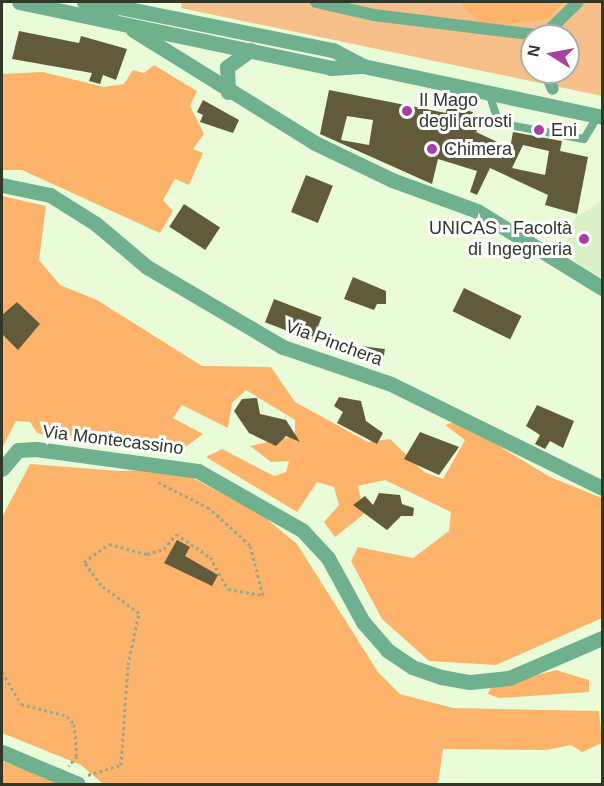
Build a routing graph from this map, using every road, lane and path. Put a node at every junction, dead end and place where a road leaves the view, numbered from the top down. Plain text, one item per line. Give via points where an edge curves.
1 (19, 2) edge
2 (84, 2) edge
3 (94, 2) edge
4 (316, 2) edge
5 (578, 2) edge
6 (158, 12) junction
7 (555, 24) edge
8 (125, 25) junction
9 (520, 32) edge
10 (149, 35) junction
11 (250, 50) junction
12 (363, 66) junction
13 (551, 84) edge
14 (553, 89) dead end
15 (228, 92) junction
16 (489, 92) junction
17 (600, 117) edge
18 (2, 185) edge
19 (603, 288) edge
20 (146, 461) junction
21 (2, 469) edge
22 (603, 488) edge
23 (603, 638) edge
24 (2, 672) edge
25 (2, 752) edge
26 (70, 780) edge

1 - 8 street
2 - 8 street
3 - 6 street
4 - 9 street via 374,15
5 - 7 street
6 - 10 street
6 - 12 street via 333,50
8 - 10 street
10 - 11 street
10 - 15 street
11 - 12 street via 331,68
11 - 15 street via 227,67
12 - 16 street
13 - 14 street
15 - 19 street via 354,164 477,211
16 - 17 street
16 - 17 lane via 499,123 585,139
18 - 22 street, Via Pinchera via 50,195 96,224 147,267 283,347 391,384
20 - 21 street, Via Montecassino via 18,450
20 - 23 street, Via Montecassino via 198,471 302,530 327,558 363,622 412,667 441,677 491,681
20 - 26 path via 148,477 208,508 250,545 263,595 228,589 210,557 176,534 164,549 147,554 109,544 84,562 101,585 139,613 128,664 121,765
24 - 26 path via 21,704 67,716 74,724 77,756
25 - 26 street

